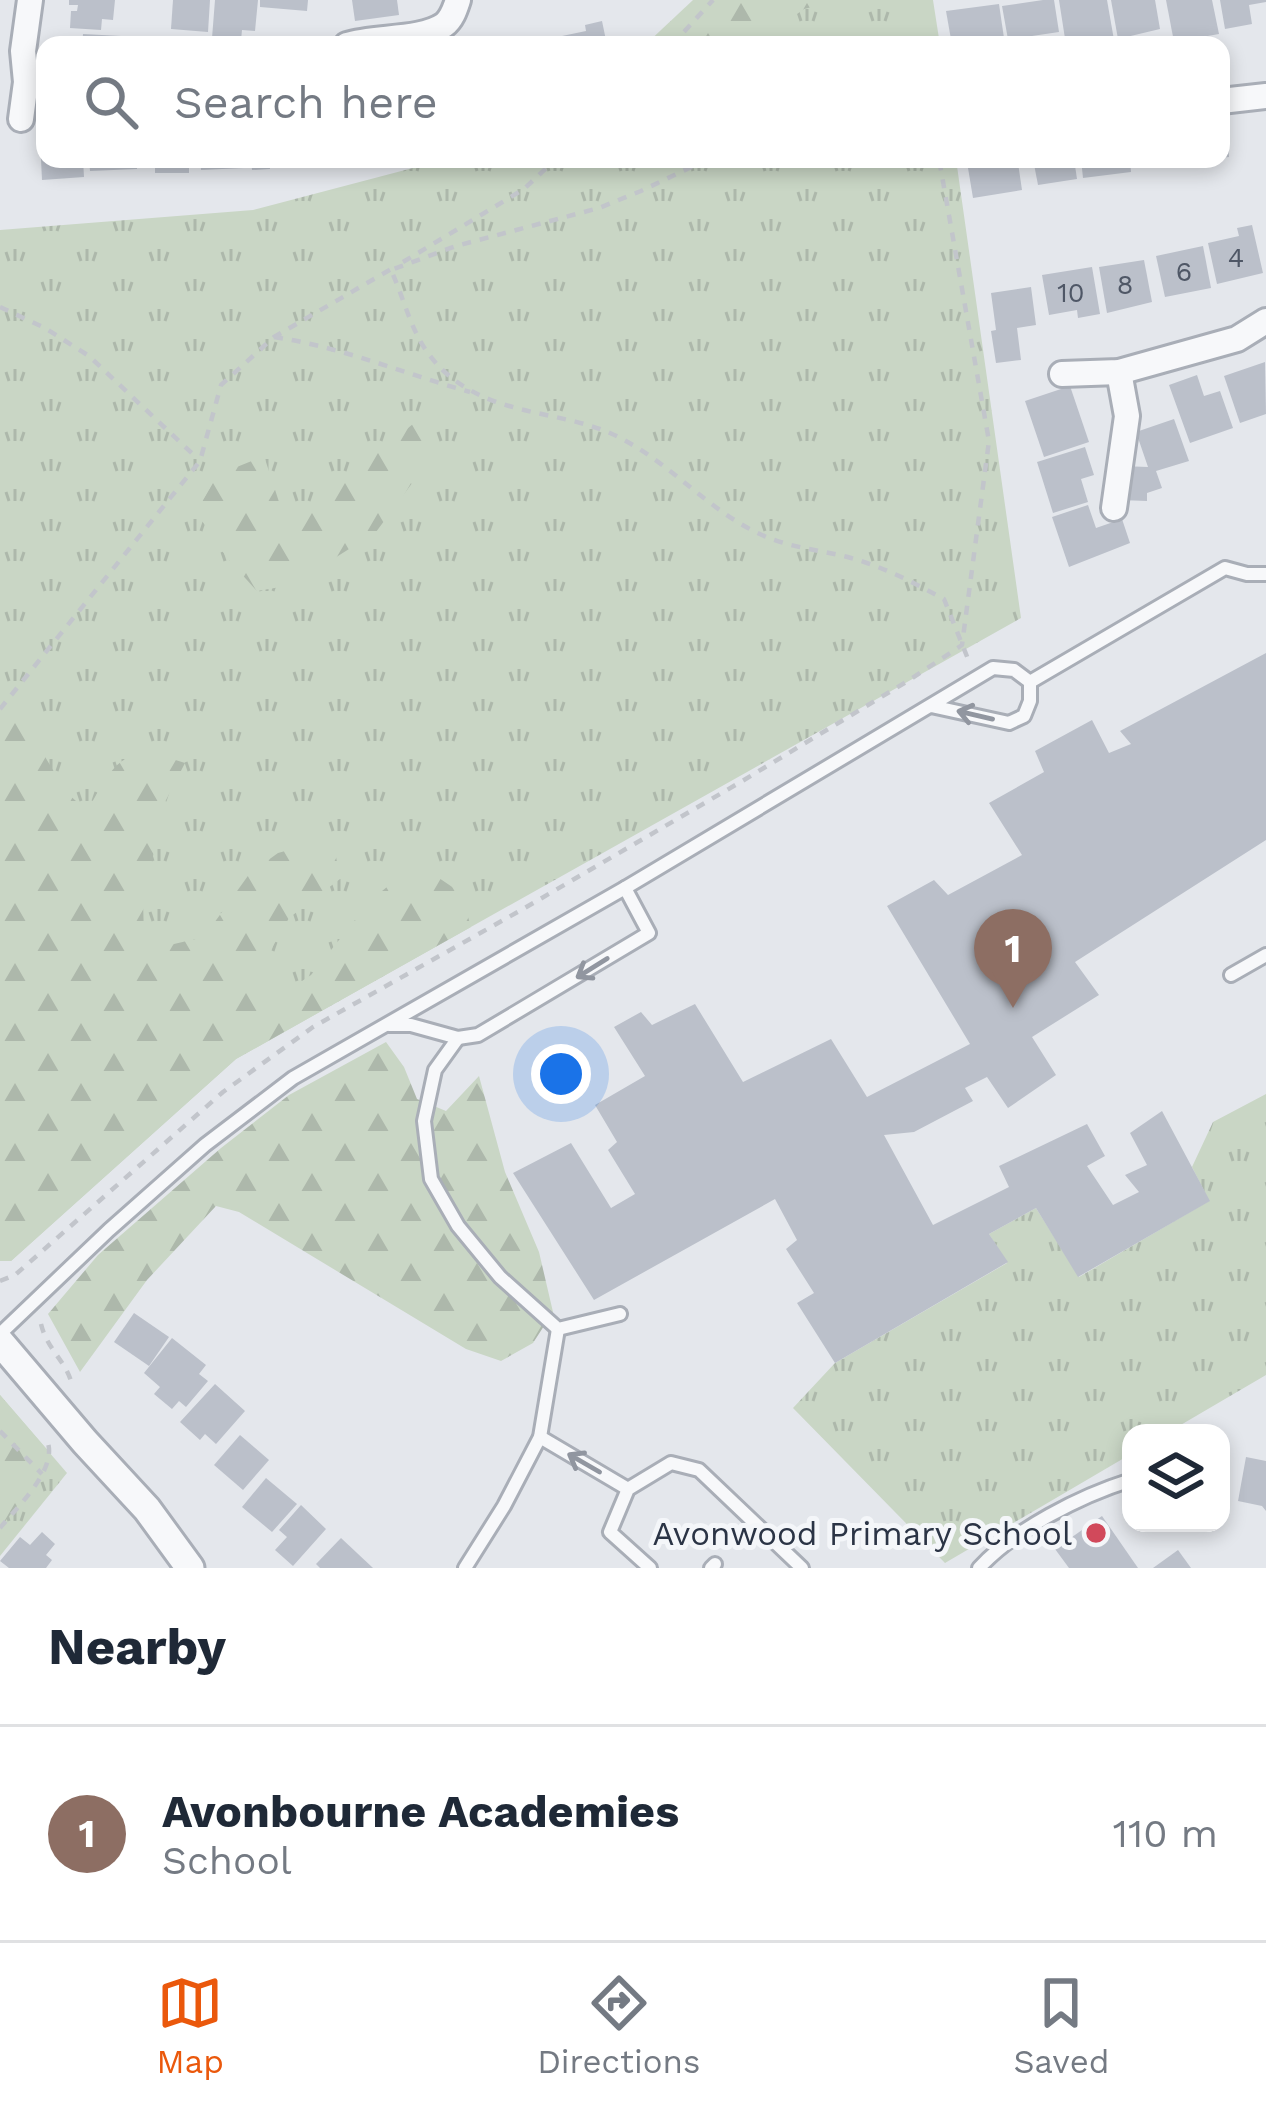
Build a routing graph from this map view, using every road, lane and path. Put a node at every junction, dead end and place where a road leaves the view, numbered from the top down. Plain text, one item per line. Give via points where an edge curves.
1 (30, 0) edge
2 (458, 0) edge
3 (713, 0) edge
4 (417, 36) edge
5 (680, 36) edge
6 (36, 84) edge
7 (1266, 96) edge
8 (1230, 99) edge
9 (20, 119) dead end
10 (546, 168) edge
11 (688, 168) edge
12 (941, 168) edge
13 (391, 270) junction
14 (0, 307) edge
15 (1266, 321) edge
16 (274, 337) junction
17 (1119, 372) junction
18 (1062, 374) dead end
19 (474, 393) junction
20 (200, 460) junction
21 (1114, 508) dead end
22 (1266, 574) edge
23 (962, 645) junction
24 (976, 679) junction
25 (1030, 682) junction
26 (931, 706) junction
27 (0, 709) edge
28 (625, 889) junction
29 (1266, 955) edge
30 (1232, 975) dead end
31 (383, 1025) junction
32 (458, 1038) junction
33 (0, 1280) edge
34 (620, 1314) dead end
35 (558, 1329) junction
36 (0, 1338) edge
37 (0, 1432) edge
38 (540, 1437) junction
39 (42, 1474) dead end
40 (1122, 1484) edge
41 (628, 1489) junction
42 (190, 1568) edge
43 (465, 1568) edge
44 (650, 1568) edge
45 (802, 1568) edge
46 (980, 1568) edge

1 - 6 street via 23,50
2 - 4 street via 443,26
3 - 5 path
6 - 9 street
7 - 8 street
10 - 13 path
11 - 13 path via 598,208
12 - 23 path via 989,441
13 - 16 path
13 - 19 path via 421,346
14 - 20 path via 89,356
15 - 17 street via 1237,339
16 - 19 path
16 - 20 path via 221,385
17 - 18 street
17 - 21 street via 1127,416
19 - 23 path via 604,431 766,537 849,557 944,599
20 - 27 path
22 - 25 lane via 1226,568
23 - 24 path
23 - 33 path via 313,1027 223,1092
24 - 25 lane via 992,668
24 - 26 lane
25 -> 26 lane via 1024,716 1009,723
26 - 28 lane
28 - 31 lane
28 -> 32 lane via 649,933 478,1035
29 - 30 lane
31 - 32 lane
31 - 36 lane via 293,1078 205,1145
32 - 35 lane via 435,1070 424,1121 430,1179 500,1277
34 - 35 lane
35 - 38 lane
36 - 42 street
37 - 39 path
41 -> 38 lane
38 - 43 lane
40 - 46 lane via 1056,1513
41 - 44 lane via 610,1532
41 - 45 lane via 671,1463 699,1470

